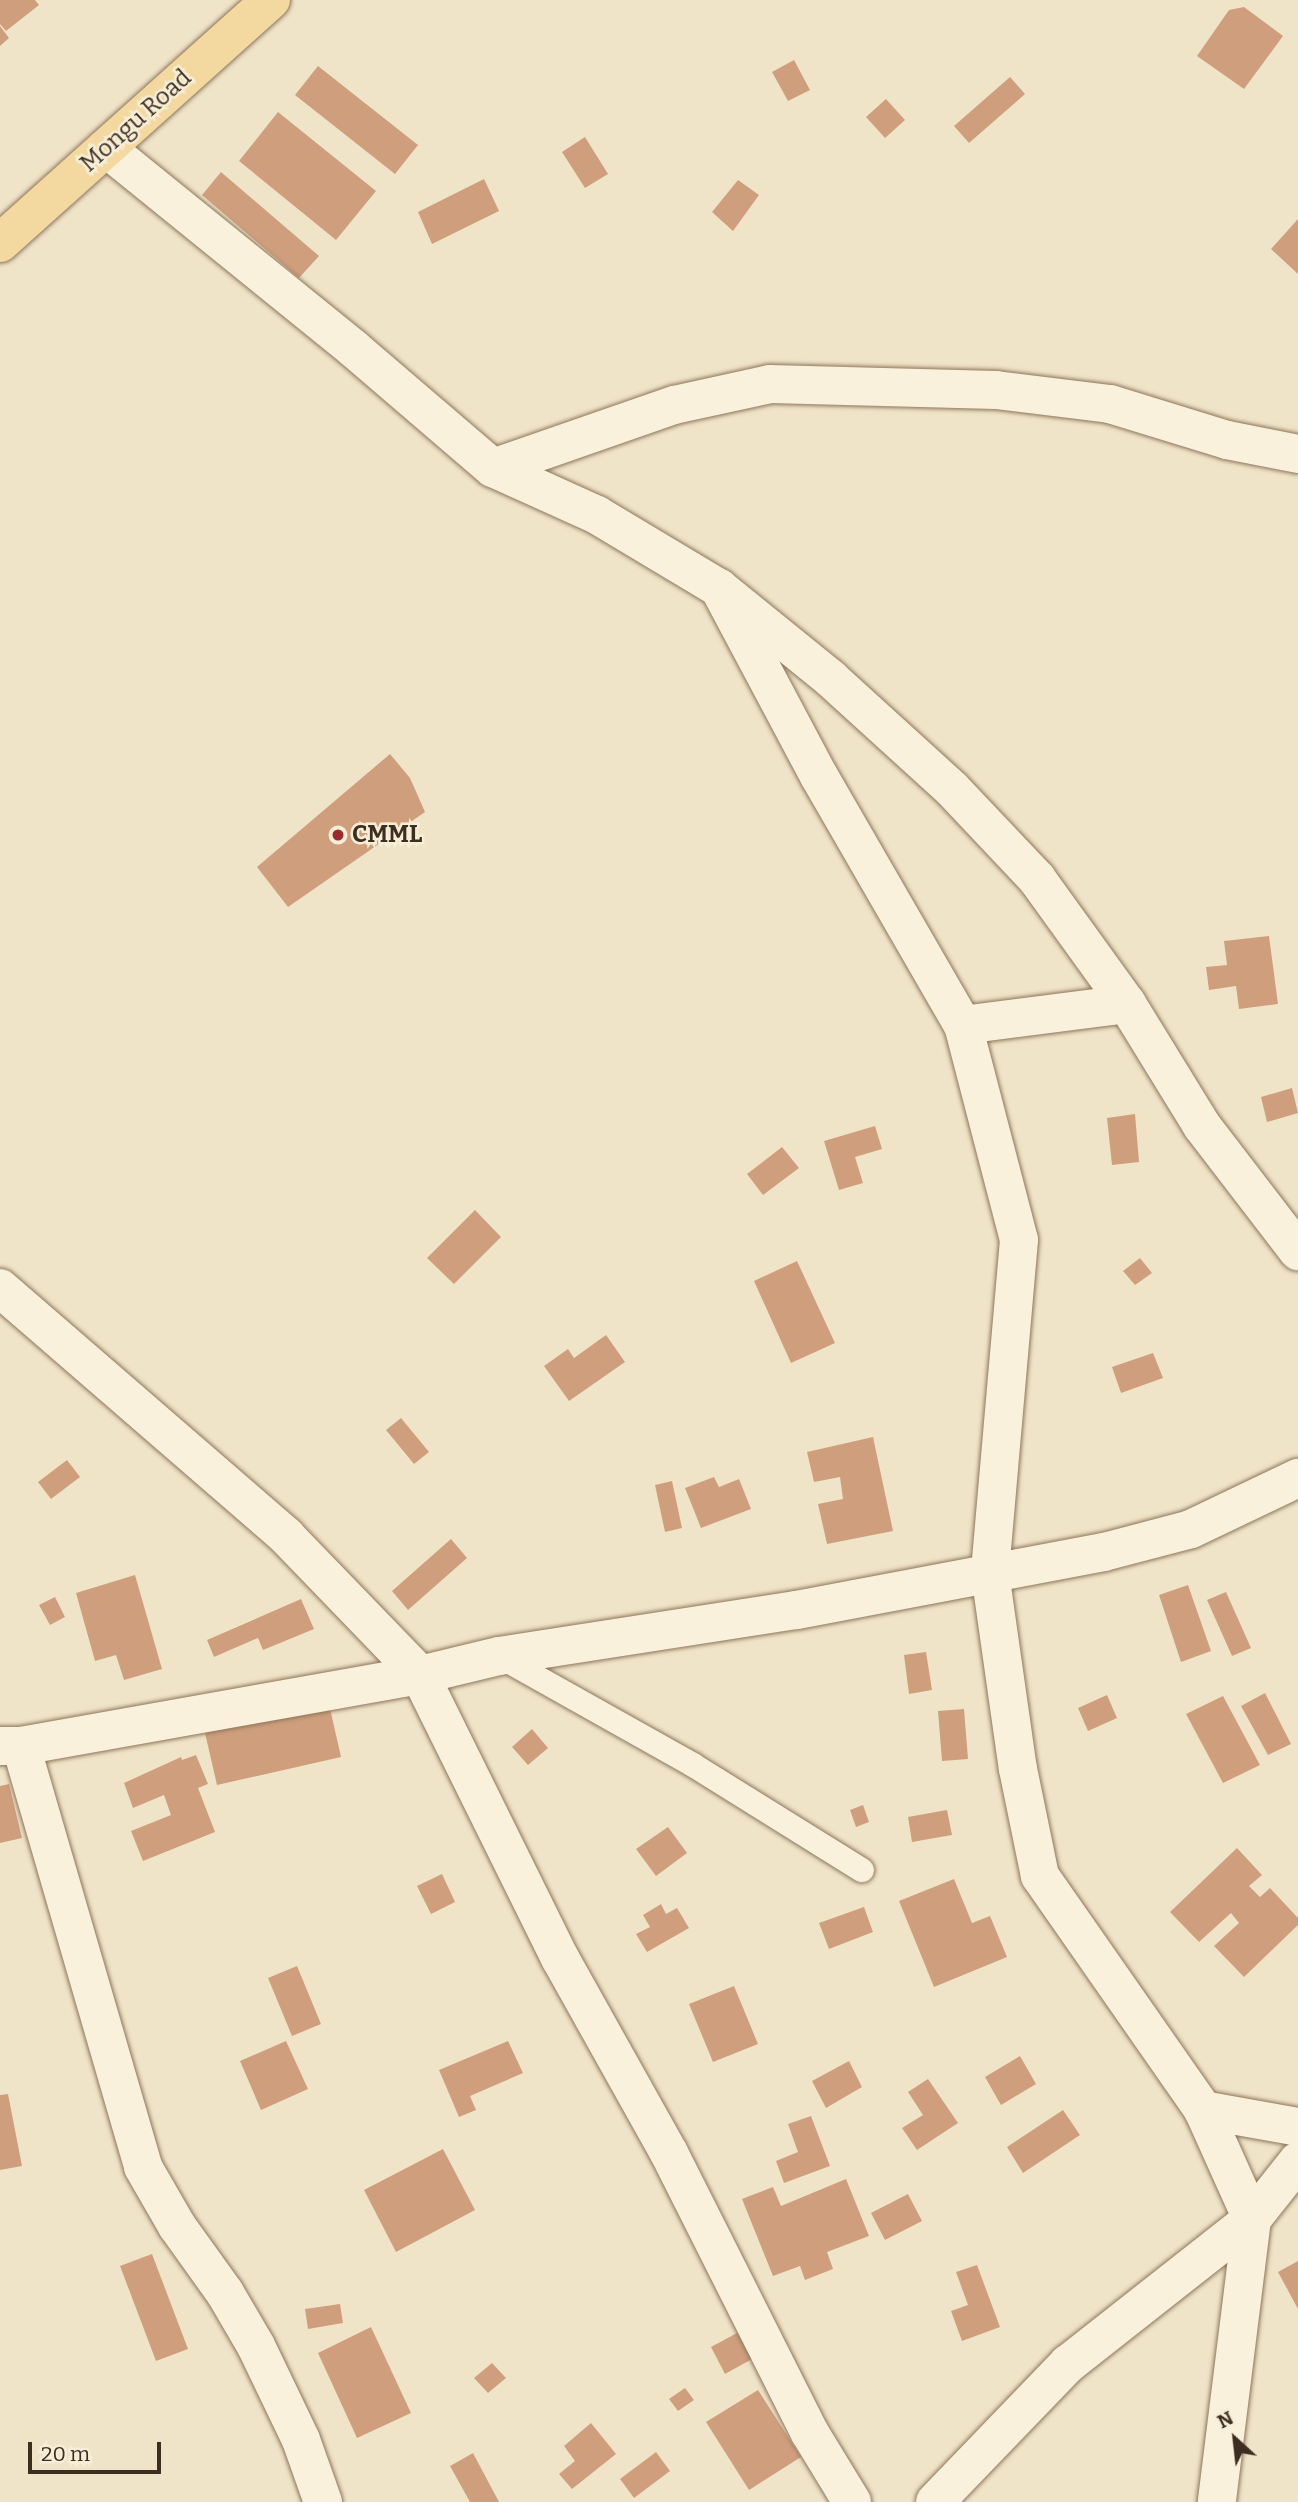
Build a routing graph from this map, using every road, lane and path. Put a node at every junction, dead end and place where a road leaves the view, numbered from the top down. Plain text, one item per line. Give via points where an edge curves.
1 (271, 0) edge
2 (106, 148) junction
3 (0, 243) edge
4 (1298, 454) edge
5 (493, 468) junction
6 (719, 588) junction
7 (1127, 1004) junction
8 (963, 1025) junction
9 (1298, 1251) edge
10 (0, 1288) edge
11 (1298, 1478) edge
12 (990, 1573) junction
13 (499, 1656) junction
14 (420, 1675) junction
15 (10, 1746) edge
16 (862, 1870) dead end
17 (1203, 2110) junction
18 (1298, 2127) edge
19 (1298, 2161) edge
20 (1252, 2219) junction
21 (323, 2502) edge
22 (852, 2502) edge
23 (935, 2502) edge
24 (1217, 2502) edge

1 - 2 main road, Mongu Road
2 - 3 main road, Mongu Road
2 - 5 street
4 - 5 street via 1227,440 1110,404 996,390 770,384 674,405
5 - 6 street via 597,515
6 - 7 street via 830,678 952,789 1037,879
6 - 8 street via 818,776
7 - 8 street
7 - 9 street via 1202,1126
8 - 12 street via 1019,1240
10 - 14 street via 286,1536
11 - 12 street via 1191,1529 1104,1552
12 - 13 street via 797,1610
12 - 17 street via 1018,1769 1041,1876
13 - 14 street
13 - 16 lane via 693,1765
14 - 15 street
14 - 22 street via 560,1958 669,2153 810,2433
15 - 21 street via 143,2166 256,2346 301,2440
17 - 18 street
17 - 20 street
19 - 20 street
20 - 23 street via 1068,2364
20 - 24 street

